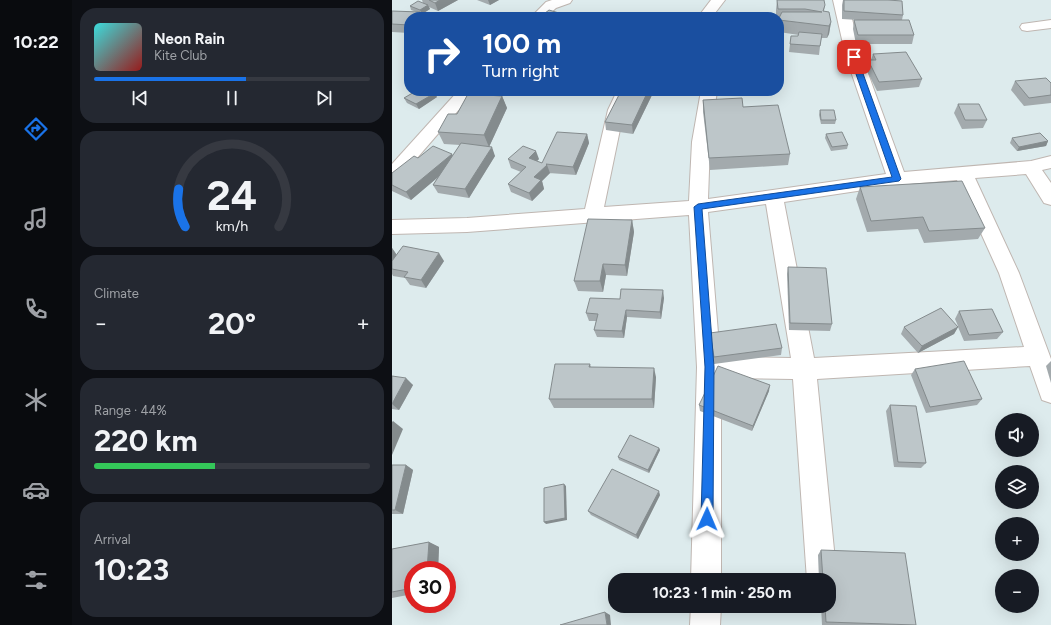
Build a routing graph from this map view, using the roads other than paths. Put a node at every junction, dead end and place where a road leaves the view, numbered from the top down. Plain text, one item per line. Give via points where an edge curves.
1 (565, 0) edge
2 (718, 0) edge
3 (840, 0) edge
4 (543, 12) edge
5 (709, 12) edge
6 (1051, 24) edge
7 (1027, 27) dead end
8 (463, 96) edge
9 (623, 96) edge
10 (708, 96) edge
11 (1051, 162) edge
12 (1031, 167) junction
13 (963, 173) junction
14 (392, 176) edge
15 (897, 179) junction
16 (774, 197) junction
17 (1051, 198) edge
18 (698, 207) junction
19 (593, 216) junction
20 (392, 227) edge
21 (1037, 356) junction
22 (709, 367) junction
23 (804, 369) junction
24 (1051, 392) edge
25 (706, 573) edge
26 (821, 573) edge
27 (706, 613) edge
28 (706, 625) edge

1 - 4 street via 551,5
2 - 5 street
3 - 15 street via 854,57
6 - 7 street
8 - 14 street
9 - 19 street via 616,110
10 - 18 street via 702,142
11 - 12 street
12 - 13 street
12 - 17 street
13 - 15 street
13 - 21 street via 1009,273
15 - 16 street
16 - 18 street
16 - 23 street
18 - 19 street
18 - 22 street
19 - 20 street via 467,225
21 - 23 street
21 - 24 street
22 - 23 street
22 - 25 street
23 - 26 street
27 - 28 street

